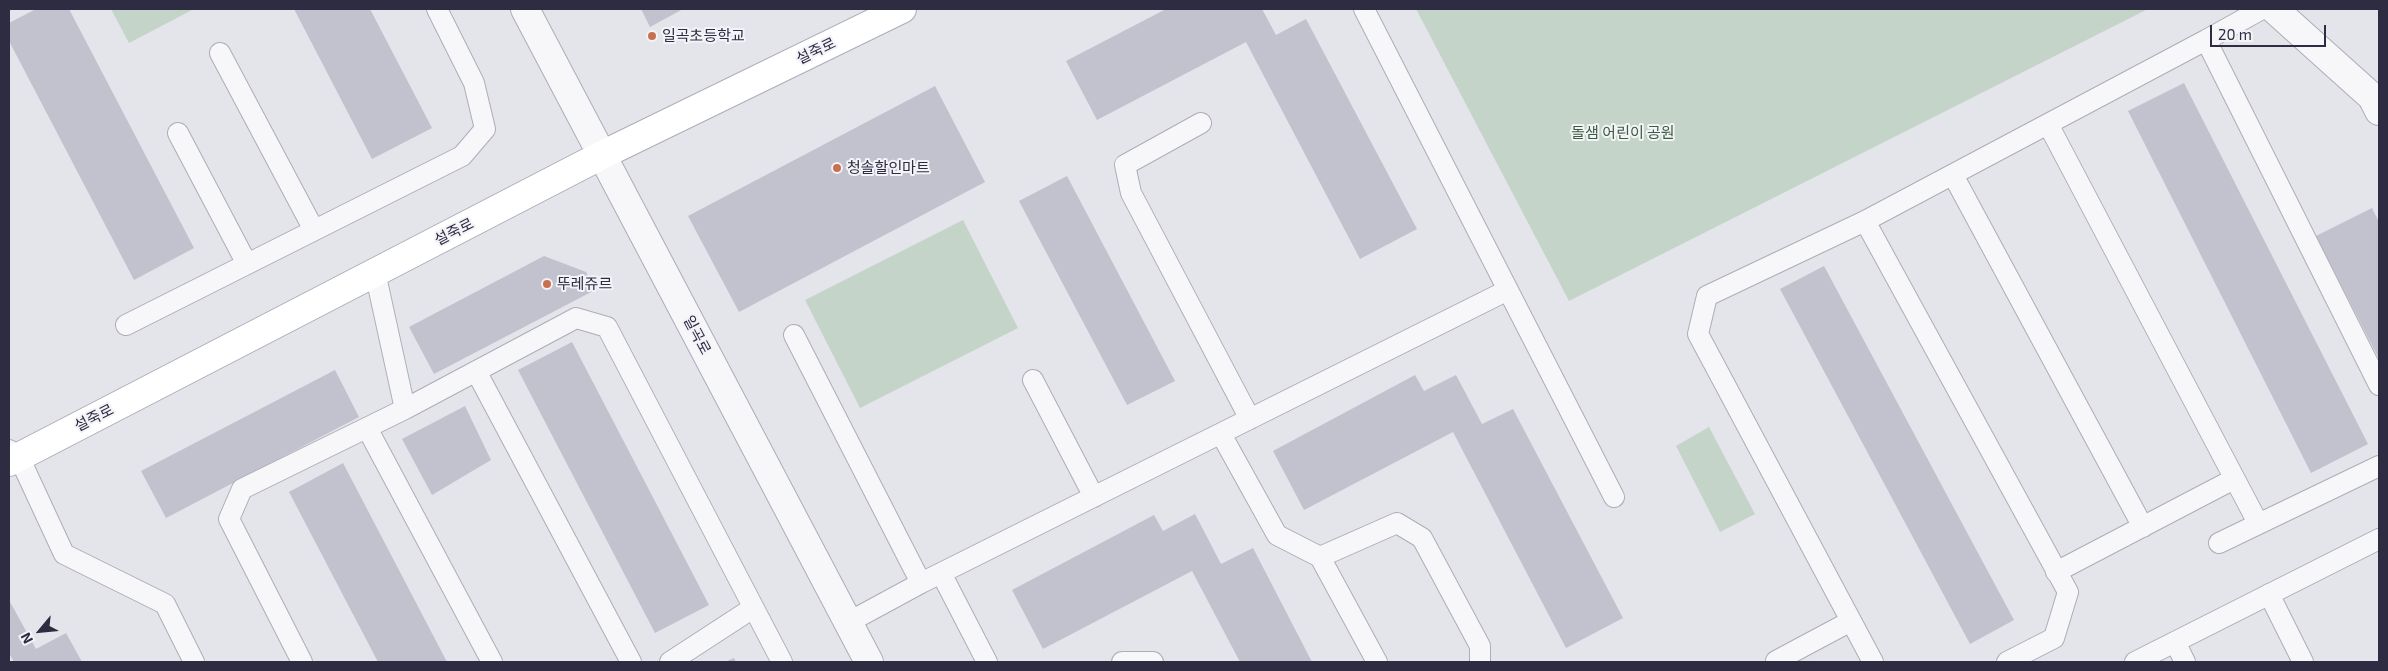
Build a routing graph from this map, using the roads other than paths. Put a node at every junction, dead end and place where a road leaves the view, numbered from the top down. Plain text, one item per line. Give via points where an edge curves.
1 (437, 9) edge
2 (525, 9) edge
3 (902, 9) edge
4 (1364, 9) edge
5 (2262, 9) edge
6 (2274, 9) edge
7 (2206, 40) junction
8 (220, 53) dead end
9 (2377, 100) edge
10 (1202, 123) dead end
11 (2048, 124) junction
12 (178, 133) dead end
13 (602, 155) junction
14 (1952, 174) junction
15 (1865, 221) junction
16 (314, 230) junction
17 (247, 264) junction
18 (375, 272) junction
19 (1508, 290) junction
20 (126, 325) dead end
21 (794, 335) dead end
22 (476, 371) junction
23 (1033, 380) dead end
24 (2379, 385) edge
25 (405, 409) junction
26 (1250, 419) junction
27 (367, 428) junction
28 (1220, 434) junction
29 (12, 456) edge
30 (2379, 466) edge
31 (2234, 479) junction
32 (1614, 496) dead end
33 (1094, 497) junction
34 (2258, 523) junction
35 (2143, 527) junction
36 (2379, 539) edge
37 (2219, 543) dead end
38 (1320, 557) junction
39 (2056, 572) junction
40 (941, 573) junction
41 (921, 583) junction
42 (2269, 594) junction
43 (754, 608) junction
44 (1851, 621) junction
45 (849, 622) junction
46 (2175, 642) junction
47 (1776, 661) dead end
48 (194, 662) edge
49 (302, 662) edge
50 (492, 662) edge
51 (631, 662) edge
52 (670, 662) edge
53 (782, 662) edge
54 (869, 662) edge
55 (987, 662) edge
56 (1122, 662) edge
57 (1153, 662) edge
58 (1377, 662) edge
59 (1480, 662) edge
60 (1873, 662) edge
61 (2007, 662) edge
62 (2135, 662) edge
63 (2185, 662) edge
64 (2303, 662) edge

1 - 16 lane via 474,83 485,129 462,156
2 - 13 street, 일곡로
3 - 13 main road, 설죽로
4 - 19 lane
5 - 7 lane
6 - 9 street
7 - 11 lane
7 - 24 lane
8 - 16 lane
10 - 26 lane via 1125,165 1131,193
11 - 14 lane
11 - 31 lane
12 - 17 lane
13 - 18 main road, 설죽로
13 - 45 street, 일곡로
14 - 15 lane
14 - 35 lane
15 - 39 lane
15 - 44 lane via 1707,296 1698,334
16 - 17 lane
17 - 20 lane
18 - 25 lane
18 - 29 main road, 설죽로
19 - 26 lane
19 - 32 lane
21 - 41 lane
22 - 25 lane
22 - 43 lane via 576,318 607,327
22 - 51 lane
23 - 33 lane
25 - 27 lane
26 - 28 lane
27 - 49 lane via 242,489 229,519
27 - 50 lane
28 - 33 lane
28 - 38 lane via 1278,535
29 - 48 lane via 64,554 165,604
30 - 34 lane
31 - 34 lane
31 - 35 lane
33 - 40 lane
34 - 37 lane
35 - 39 lane
36 - 42 lane
38 - 58 lane
38 - 59 lane via 1397,523 1422,538 1480,646
39 - 61 lane via 2068,592 2054,638
40 - 41 lane
40 - 55 lane
41 - 45 lane
42 - 46 lane
42 - 64 lane
43 - 52 lane
43 - 53 lane
44 - 47 lane
44 - 60 lane
45 - 54 street, 일곡로
46 - 62 lane
46 - 63 lane
56 - 57 lane

